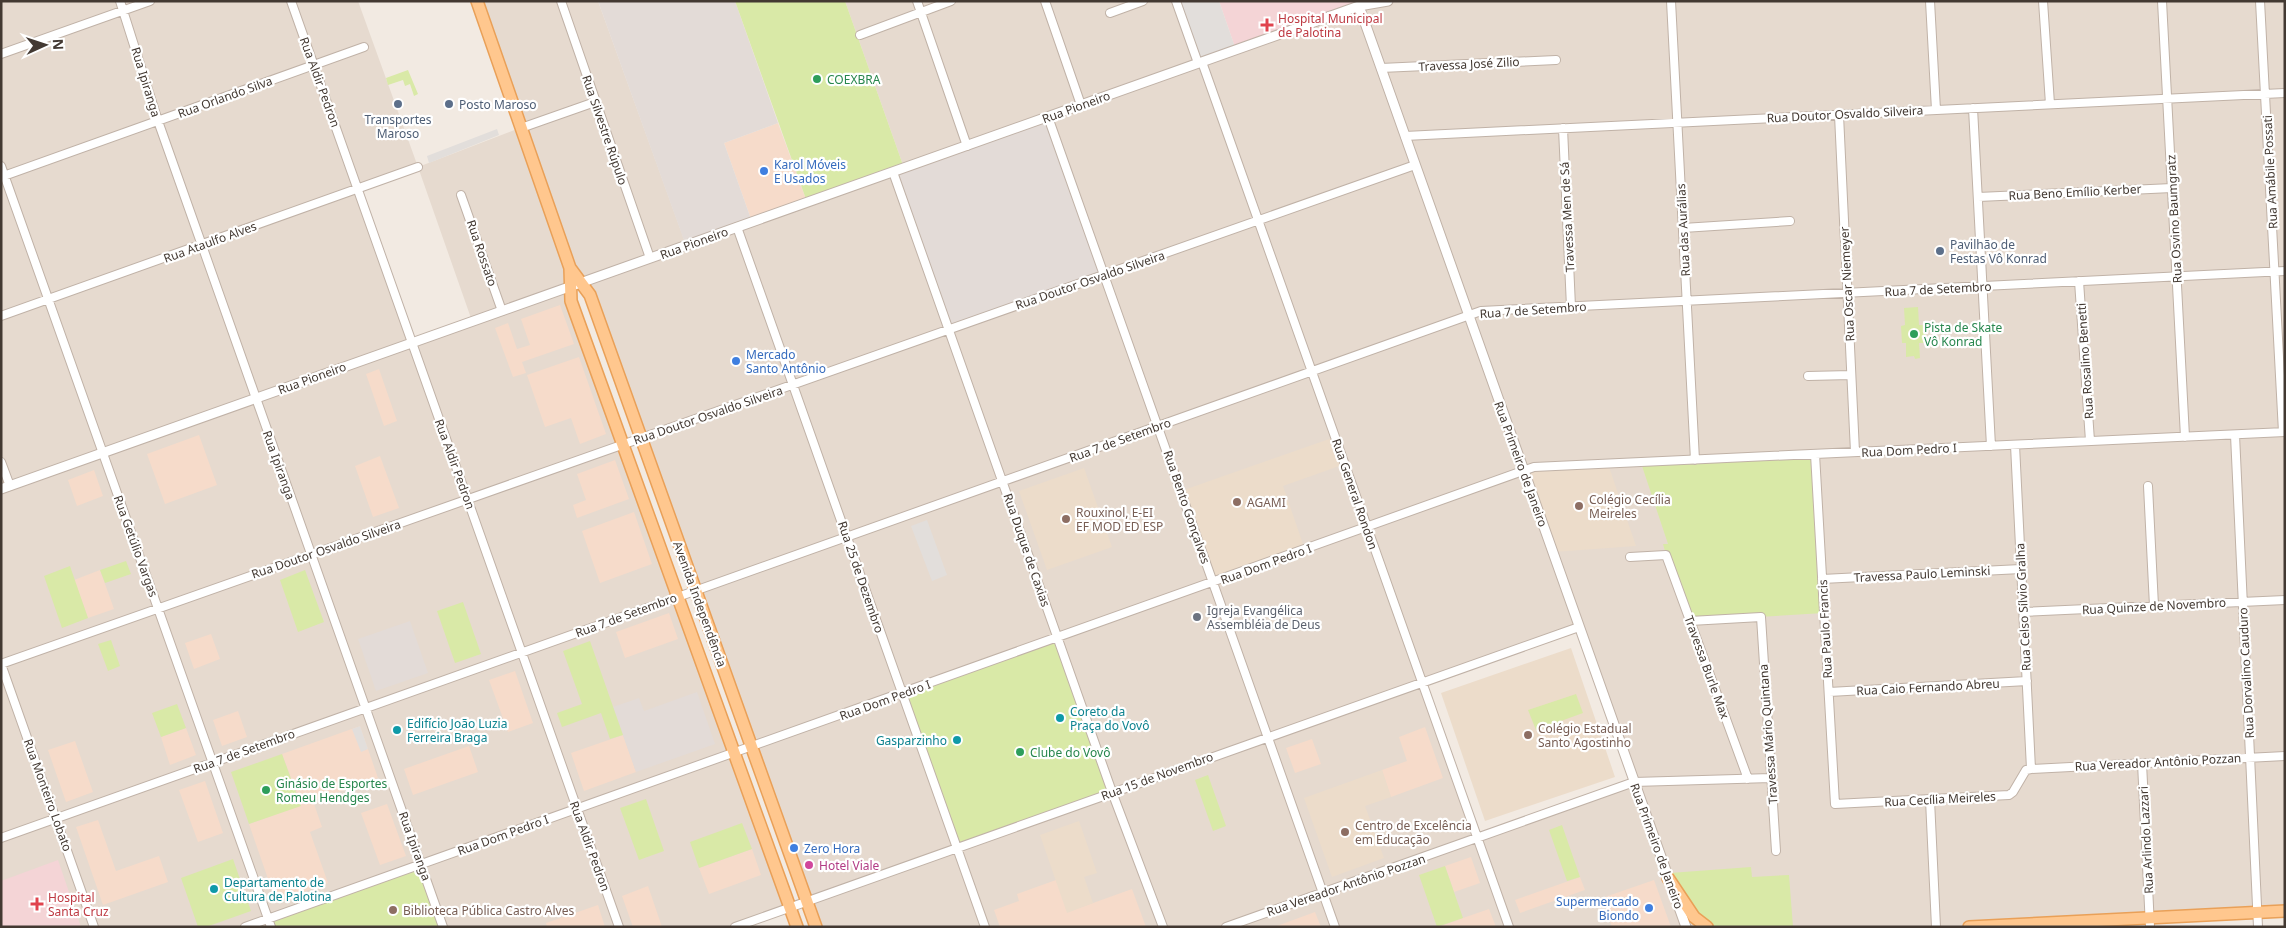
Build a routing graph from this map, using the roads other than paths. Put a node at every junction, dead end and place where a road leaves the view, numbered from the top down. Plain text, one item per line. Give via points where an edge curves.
1 (120, 1) edge
2 (150, 1) edge
3 (291, 1) edge
4 (477, 1) edge
5 (561, 1) edge
6 (916, 1) edge
7 (951, 1) edge
8 (1045, 1) edge
9 (1143, 1) edge
10 (1176, 1) edge
11 (1388, 1) edge
12 (1671, 1) edge
13 (1930, 1) edge
14 (2043, 1) edge
15 (2162, 1) edge
16 (2260, 1) edge
17 (1358, 4) edge
18 (123, 11) junction
19 (921, 12) junction
20 (1110, 13) dead end
21 (860, 35) dead end
22 (364, 47) dead end
23 (1, 54) edge
24 (1556, 60) dead end
25 (1200, 63) junction
26 (314, 65) junction
27 (1381, 68) junction
28 (2285, 93) edge
29 (2265, 94) junction
30 (2167, 99) junction
31 (596, 102) junction
32 (2050, 104) junction
33 (1081, 105) junction
34 (1973, 108) junction
35 (1936, 110) junction
36 (1839, 115) junction
37 (1048, 117) junction
38 (158, 121) junction
39 (1677, 122) junction
40 (521, 128) junction
41 (1562, 128) junction
42 (1405, 136) junction
43 (967, 146) junction
44 (1415, 165) junction
45 (1, 166) edge
46 (418, 167) dead end
47 (893, 172) junction
48 (3, 176) edge
49 (2172, 188) junction
50 (358, 189) junction
51 (461, 195) dead end
52 (1978, 197) junction
53 (1258, 220) junction
54 (1790, 221) dead end
55 (737, 227) junction
56 (1683, 228) junction
57 (202, 245) junction
58 (650, 258) junction
59 (2275, 271) junction
60 (2285, 271) edge
61 (1104, 275) junction
62 (2176, 276) junction
63 (2079, 282) junction
64 (576, 284) junction
65 (1983, 286) junction
66 (1848, 293) junction
67 (48, 299) junction
68 (1686, 301) junction
69 (1571, 307) junction
70 (502, 311) junction
71 (1, 316) edge
72 (1469, 316) junction
73 (949, 330) junction
74 (412, 343) junction
75 (1312, 372) junction
76 (1851, 375) junction
77 (1808, 376) dead end
78 (793, 385) junction
79 (256, 398) junction
80 (1158, 426) junction
81 (2284, 432) edge
82 (2235, 434) junction
83 (2185, 437) junction
84 (641, 438) junction
85 (2090, 441) junction
86 (2015, 444) junction
87 (623, 445) junction
88 (1991, 446) junction
89 (1855, 452) junction
90 (103, 453) junction
91 (1815, 454) junction
92 (1695, 460) junction
93 (1, 462) edge
94 (1524, 471) junction
95 (1002, 482) junction
96 (2148, 486) dead end
97 (5, 487) edge
98 (467, 500) junction
99 (1367, 528) junction
100 (847, 537) junction
101 (311, 555) junction
102 (1630, 557) dead end
103 (2021, 570) junction
104 (1822, 579) junction
105 (1213, 583) junction
106 (696, 591) junction
107 (677, 597) junction
108 (2285, 600) edge
109 (2243, 602) junction
110 (2154, 606) junction
111 (158, 609) junction
112 (2023, 612) junction
113 (1690, 621) junction
114 (1579, 627) junction
115 (1058, 638) junction
116 (522, 652) junction
117 (1, 664) edge
118 (2027, 681) junction
119 (1422, 682) junction
120 (1829, 692) junction
121 (902, 693) junction
122 (366, 708) junction
123 (1268, 737) junction
124 (752, 747) junction
125 (734, 754) junction
126 (2285, 756) edge
127 (2250, 758) junction
128 (212, 762) junction
129 (2142, 763) junction
130 (2031, 769) junction
131 (1771, 778) junction
132 (1748, 779) junction
133 (1634, 782) junction
134 (1112, 792) junction
135 (1930, 800) junction
136 (1835, 804) joint
137 (577, 809) junction
138 (56, 818) junction
139 (1477, 837) junction
140 (1, 838) edge
141 (957, 848) junction
142 (1776, 851) dead end
143 (421, 864) junction
144 (1668, 878) junction
145 (1323, 893) junction
146 (806, 901) junction
147 (790, 907) junction
148 (2285, 911) edge
149 (2258, 912) junction
150 (268, 918) junction
151 (2150, 922) edge
152 (2028, 925) edge
153 (94, 927) edge
154 (245, 927) edge
155 (271, 927) edge
156 (443, 927) edge
157 (619, 927) edge
158 (735, 927) edge
159 (797, 927) edge
160 (816, 927) edge
161 (985, 927) edge
162 (1163, 927) edge
163 (1226, 927) edge
164 (1335, 927) edge
165 (1509, 927) edge
166 (1686, 927) edge
167 (1707, 927) edge
168 (1936, 927) edge
169 (1969, 927) edge
170 (2258, 927) edge

1 - 18 street, Rua Ipiranga
2 - 18 street
3 - 26 street, Rua Aldir Pedron
4 - 40 main road
5 - 31 street, Rua Silvestre Rúpulo
6 - 19 street
7 - 19 street
8 - 33 street
9 - 20 street
10 - 25 street, Rua General Rondon
11 - 17 street, Rua Pioneiro
12 - 39 street, Rua das Aurálias
13 - 35 street
14 - 32 street
15 - 30 street, Rua Osvino Baumgratz
16 - 29 street, Rua Amábile Possati
17 - 25 street, Rua Pioneiro
17 - 27 street, Rua Primeiro de Janeiro
18 - 23 street
18 - 38 street, Rua Ipiranga
19 - 21 street
19 - 43 street
22 - 26 street, Rua Orlando Silva
24 - 27 street, Travessa José Zilio
25 - 33 street, Rua Pioneiro
25 - 53 street, Rua General Rondon
26 - 38 street, Rua Orlando Silva
26 - 50 street, Rua Aldir Pedron
27 - 42 street, Rua Primeiro de Janeiro
28 - 29 street, Rua Doutor Osvaldo Silveira
29 - 30 street, Rua Doutor Osvaldo Silveira
29 - 59 street, Rua Amábile Possati
30 - 32 street, Rua Doutor Osvaldo Silveira
30 - 49 street, Rua Osvino Baumgratz
31 - 40 street
31 - 58 street, Rua Silvestre Rúpulo
32 - 34 street, Rua Doutor Osvaldo Silveira
33 - 37 street, Rua Pioneiro
34 - 35 street, Rua Doutor Osvaldo Silveira
34 - 52 street
35 - 36 street, Rua Doutor Osvaldo Silveira
36 - 39 street, Rua Doutor Osvaldo Silveira
36 - 66 street, Rua Oscar Niemeyer
37 - 43 street, Rua Pioneiro
37 - 61 street, Rua Bento Gonçalves
38 - 48 street, Rua Orlando Silva
38 - 57 street, Rua Ipiranga
39 - 41 street, Rua Doutor Osvaldo Silveira
39 - 56 street, Rua das Aurálias
40 - 64 main road
41 - 42 street, Rua Doutor Osvaldo Silveira
41 - 69 street, Travessa Men de Sá
42 - 44 street, Rua Primeiro de Janeiro
43 - 47 street, Rua Pioneiro
44 - 53 street, Rua Doutor Osvaldo Silveira
44 - 72 street, Rua Primeiro de Janeiro
45 - 48 street, Rua Getúlio Vargas
46 - 50 street, Rua Ataulfo Alves
47 - 55 street, Rua Pioneiro
47 - 73 street, Rua Duque de Caxias
48 - 67 street, Rua Getúlio Vargas
49 - 52 street, Rua Beno Emílio Kerber
49 - 62 street, Rua Osvino Baumgratz
50 - 57 street, Rua Ataulfo Alves
50 - 74 street, Rua Aldir Pedron
51 - 70 street, Rua Rossato
52 - 65 street
53 - 61 street, Rua Doutor Osvaldo Silveira
53 - 75 street, Rua General Rondon
54 - 56 street
55 - 58 street, Rua Pioneiro
55 - 78 street, Rua 25 de Dezembro
56 - 68 street, Rua das Aurálias
57 - 67 street, Rua Ataulfo Alves
57 - 79 street, Rua Ipiranga
58 - 64 street, Rua Pioneiro
59 - 60 street, Rua 7 de Setembro
59 - 62 street, Rua 7 de Setembro
59 - 81 street, Rua Amábile Possati
61 - 73 street, Rua Doutor Osvaldo Silveira
61 - 80 street, Rua Bento Gonçalves
62 - 63 street, Rua 7 de Setembro
62 - 83 street, Rua Osvino Baumgratz
63 - 65 street, Rua 7 de Setembro
63 - 85 street, Rua Rosalino Benetti
64 - 70 street, Rua Pioneiro
64 - 84 main road, Avenida Independência via 590,295
64 - 87 main road, Avenida Independência via 572,301
65 - 66 street, Rua 7 de Setembro
65 - 88 street
66 - 68 street, Rua 7 de Setembro
66 - 76 street, Rua Oscar Niemeyer
67 - 71 street, Rua Ataulfo Alves
67 - 90 street, Rua Getúlio Vargas
68 - 69 street, Rua 7 de Setembro
68 - 92 street, Rua das Aurálias
69 - 72 street, Rua 7 de Setembro via 1481,311
70 - 74 street, Rua Pioneiro
72 - 75 street, Rua 7 de Setembro
72 - 94 street, Rua Primeiro de Janeiro
73 - 78 street, Rua Doutor Osvaldo Silveira
73 - 95 street, Rua Duque de Caxias
74 - 79 street, Rua Pioneiro
74 - 98 street, Rua Aldir Pedron
75 - 80 street, Rua 7 de Setembro
75 - 99 street, Rua General Rondon
76 - 77 street
76 - 89 street, Rua Oscar Niemeyer
78 - 84 street, Rua Doutor Osvaldo Silveira
78 - 100 street, Rua 25 de Dezembro
79 - 90 street, Rua Pioneiro
79 - 101 street, Rua Ipiranga
80 - 95 street, Rua 7 de Setembro
80 - 105 street, Rua Bento Gonçalves
81 - 82 street, Rua Dom Pedro I
82 - 83 street, Rua Dom Pedro I
82 - 109 street, Rua Dorvalino Cauduro
83 - 85 street, Rua Dom Pedro I
84 - 87 street, Rua Doutor Osvaldo Silveira
84 - 106 main road, Avenida Independência
85 - 86 street, Rua Dom Pedro I
86 - 88 street, Rua Dom Pedro I
86 - 103 street, Rua Celso Sílvio Gralha
87 - 98 street, Rua Doutor Osvaldo Silveira
87 - 107 main road, Avenida Independência
88 - 89 street, Rua Dom Pedro I
89 - 91 street, Rua Dom Pedro I
90 - 97 street, Rua Pioneiro
90 - 111 street, Rua Getúlio Vargas
91 - 92 street, Rua Dom Pedro I
91 - 104 street, Rua Paulo Francis
92 - 94 street, Rua Dom Pedro I via 1534,467
93 - 97 street
94 - 99 street, Rua Dom Pedro I
94 - 114 street, Rua Primeiro de Janeiro
95 - 100 street, Rua 7 de Setembro
95 - 115 street, Rua Duque de Caxias
96 - 110 street
98 - 101 street, Rua Doutor Osvaldo Silveira
98 - 116 street, Rua Aldir Pedron
99 - 105 street, Rua Dom Pedro I
99 - 119 street, Rua General Rondon
100 - 106 street, Rua 7 de Setembro
100 - 121 street, Rua 25 de Dezembro
101 - 111 street, Rua Doutor Osvaldo Silveira
101 - 122 street, Rua Ipiranga
102 - 113 street, Travessa Burle Max via 1666,555
103 - 104 street, Travessa Paulo Leminski
103 - 112 street, Rua Celso Sílvio Gralha
104 - 120 street, Rua Paulo Francis
105 - 115 street, Rua Dom Pedro I
105 - 123 street, Rua Bento Gonçalves
106 - 107 street, Rua 7 de Setembro
106 - 124 main road, Avenida Independência
107 - 116 street, Rua 7 de Setembro
107 - 125 main road, Avenida Independência
108 - 109 street, Rua Quinze de Novembro
109 - 110 street, Rua Quinze de Novembro
109 - 127 street, Rua Dorvalino Cauduro
110 - 112 street, Rua Quinze de Novembro
111 - 117 street, Rua Doutor Osvaldo Silveira
111 - 128 street, Rua Getúlio Vargas
112 - 118 street, Rua Celso Sílvio Gralha
113 - 131 street, Travessa Mário Quintana via 1761,617
113 - 132 street, Travessa Burle Max
114 - 119 street, Rua 15 de Novembro
114 - 133 street, Rua Primeiro de Janeiro
115 - 121 street, Rua Dom Pedro I
115 - 134 street, Rua Duque de Caxias
116 - 122 street, Rua 7 de Setembro
116 - 137 street, Rua Aldir Pedron
117 - 138 street, Rua Monteiro Lobato
118 - 120 street, Rua Caio Fernando Abreu
118 - 130 street, Rua Celso Sílvio Gralha
119 - 123 street, Rua 15 de Novembro
119 - 139 street, Rua General Rondon
120 - 136 street, Rua Paulo Francis
121 - 124 street, Rua Dom Pedro I
121 - 141 street, Rua 25 de Dezembro
122 - 128 street, Rua 7 de Setembro
122 - 143 street, Rua Ipiranga
123 - 134 street, Rua 15 de Novembro
123 - 145 street, Rua Bento Gonçalves
124 - 125 street, Rua Dom Pedro I
124 - 146 main road, Avenida Independência
125 - 137 street, Rua Dom Pedro I
125 - 147 main road, Avenida Independência
126 - 127 street, Rua Vereador Antônio Pozzan
127 - 129 street, Rua Vereador Antônio Pozzan
127 - 149 street, Rua Dorvalino Cauduro
128 - 138 street, Rua 7 de Setembro
128 - 150 street, Rua Getúlio Vargas
129 - 130 street, Rua Vereador Antônio Pozzan
129 - 151 street, Rua Arlindo Lazzari
130 - 135 street, Rua Cecília Meireles via 2026,770 2009,795
131 - 132 street, Rua Vereador Antônio Pozzan
131 - 142 street, Travessa Mário Quintana
132 - 133 street, Rua Vereador Antônio Pozzan
133 - 139 street, Rua Vereador Antônio Pozzan
133 - 144 street, Rua Primeiro de Janeiro
134 - 141 street, Rua 15 de Novembro
134 - 162 street, Rua Duque de Caxias
135 - 136 street, Rua Cecília Meireles
135 - 168 street
137 - 143 street, Rua Dom Pedro I
137 - 157 street, Rua Aldir Pedron
138 - 140 street, Rua 7 de Setembro
138 - 153 street, Rua Monteiro Lobato
139 - 145 street, Rua Vereador Antônio Pozzan
139 - 165 street, Rua General Rondon
141 - 146 street, Rua 15 de Novembro
141 - 161 street, Rua 25 de Dezembro
143 - 150 street, Rua Dom Pedro I
143 - 156 street, Rua Ipiranga
144 - 166 street, Rua Primeiro de Janeiro
144 - 167 main road via 1694,917
145 - 163 street, Rua Vereador Antônio Pozzan
145 - 164 street, Rua Bento Gonçalves
146 - 147 street, Rua 15 de Novembro
146 - 160 main road, Avenida Independência
147 - 158 street, Rua 15 de Novembro
147 - 159 main road, Avenida Independência
148 - 149 main road
149 - 151 main road
149 - 170 street, Rua Dorvalino Cauduro
150 - 154 street, Rua Dom Pedro I
150 - 155 street, Rua Getúlio Vargas
151 - 152 main road
152 - 169 main road

